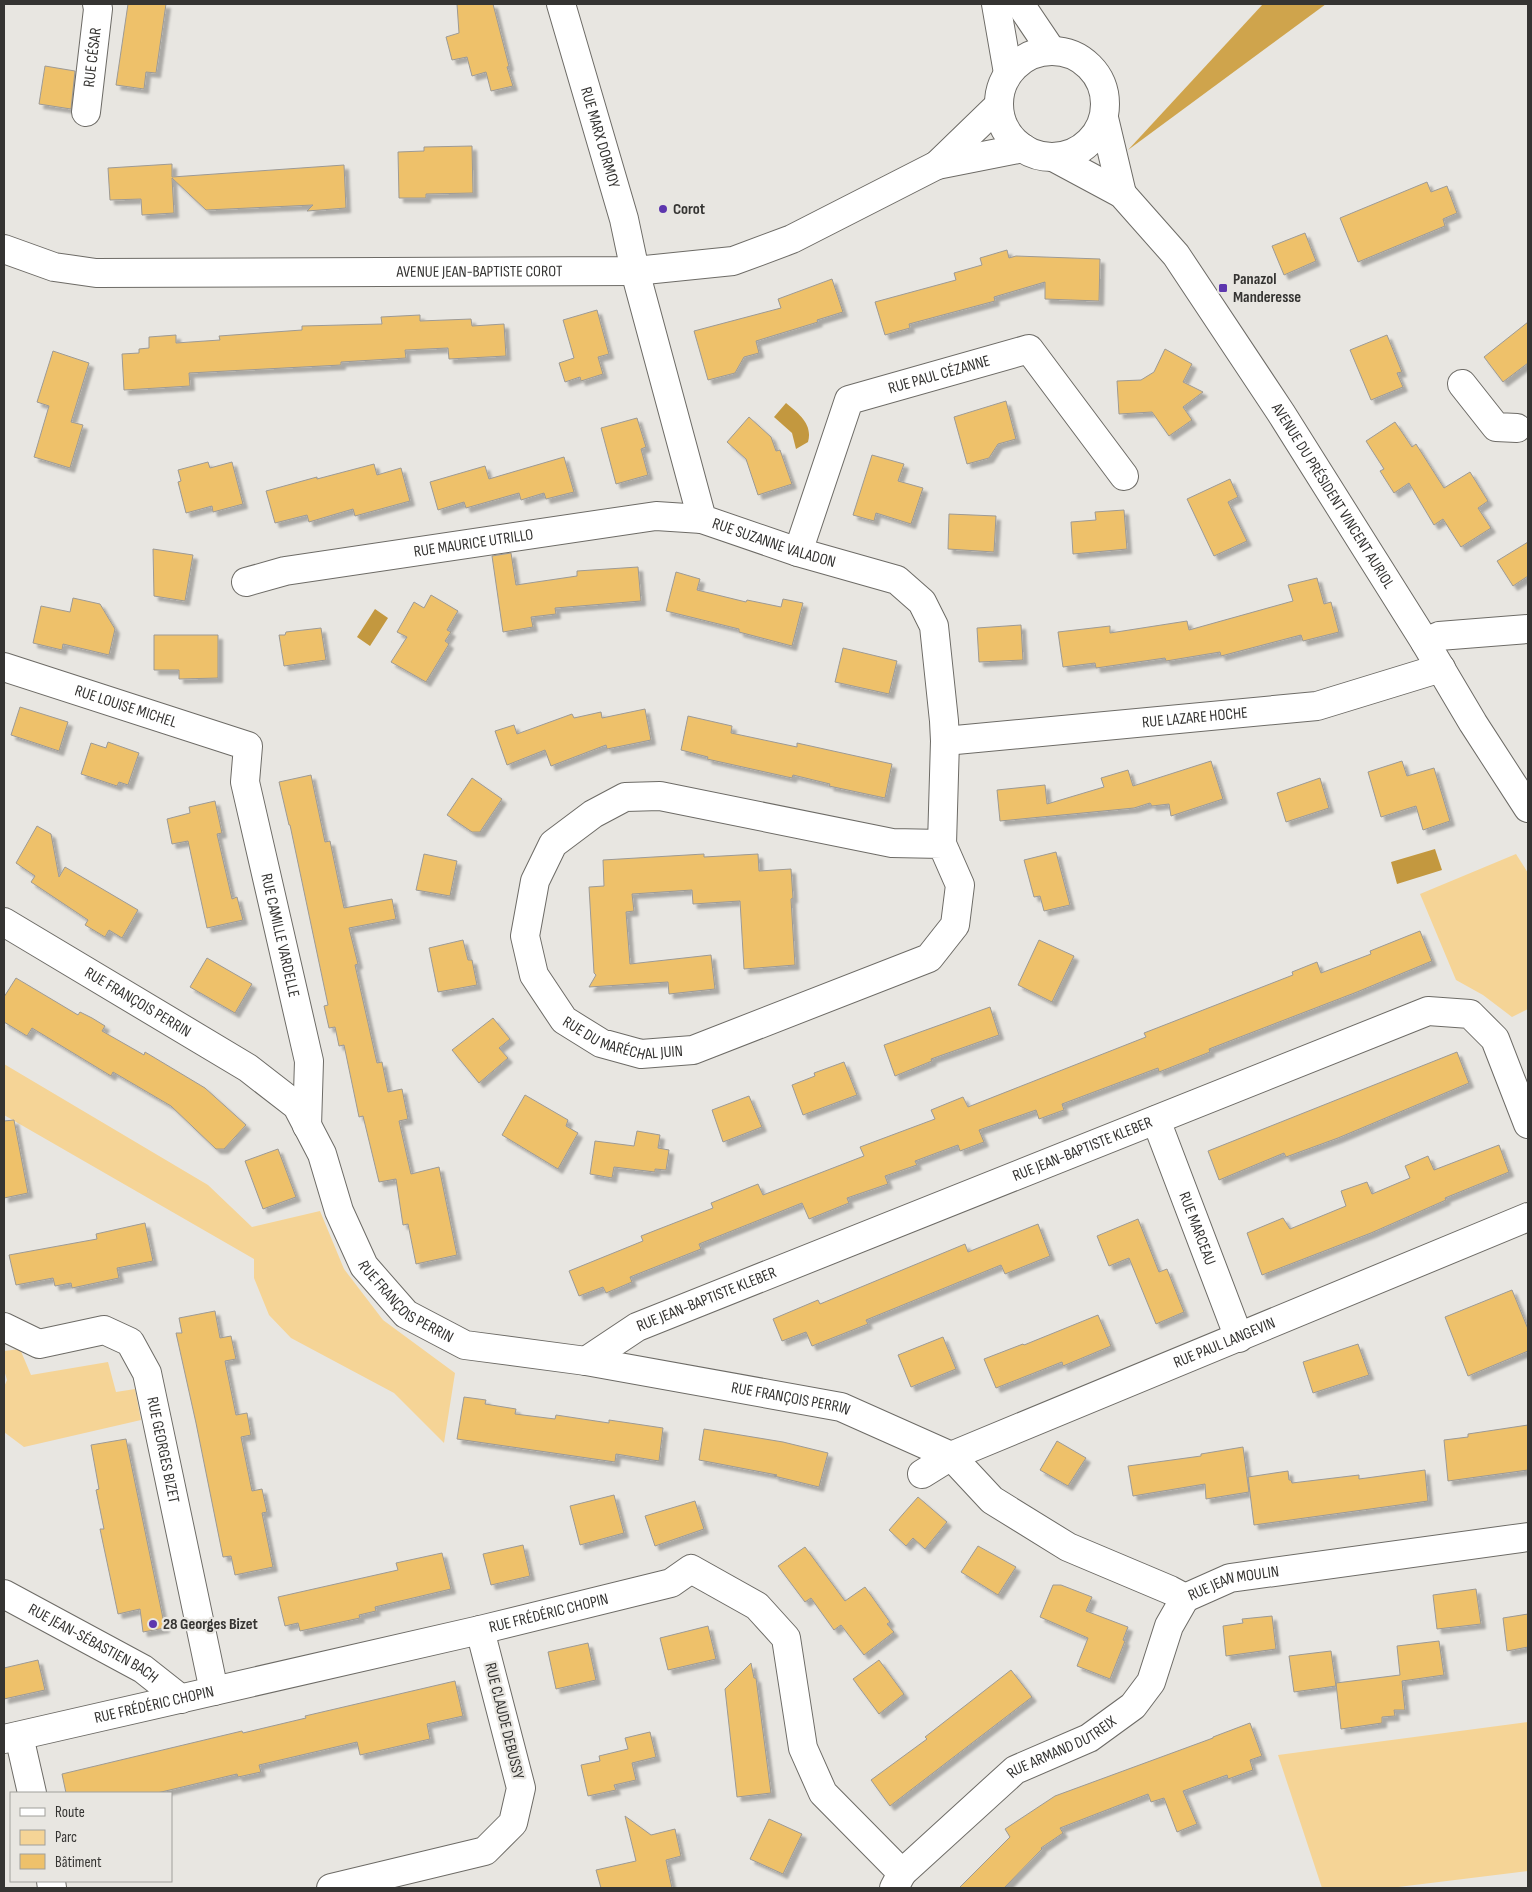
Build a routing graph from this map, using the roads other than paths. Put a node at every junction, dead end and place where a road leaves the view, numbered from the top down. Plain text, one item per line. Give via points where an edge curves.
1 (97, 4) edge
2 (562, 4) edge
3 (996, 4) edge
4 (1020, 4) edge
5 (1051, 50) junction
6 (1008, 73) junction
7 (999, 105) junction
8 (86, 112) dead end
9 (1104, 118) junction
10 (1022, 148) junction
11 (1055, 158) junction
12 (937, 165) junction
13 (1122, 194) junction
14 (4, 249) edge
15 (635, 271) junction
16 (1462, 384) dead end
17 (1525, 431) edge
18 (1124, 476) dead end
19 (702, 519) junction
20 (798, 552) junction
21 (246, 582) dead end
22 (1528, 629) edge
23 (1426, 642) junction
24 (4, 667) edge
25 (1441, 668) junction
26 (945, 741) junction
27 (248, 746) joint
28 (1528, 808) edge
29 (942, 844) junction
30 (4, 922) edge
31 (1156, 1120) junction
32 (1528, 1124) edge
33 (307, 1126) junction
34 (1528, 1217) edge
35 (4, 1327) edge
36 (1239, 1338) junction
37 (586, 1362) junction
38 (951, 1456) junction
39 (922, 1474) dead end
40 (1528, 1537) edge
41 (4, 1594) edge
42 (1185, 1598) junction
43 (480, 1630) junction
44 (214, 1691) junction
45 (181, 1699) junction
46 (12, 1738) edge
47 (32, 1792) edge
48 (898, 1881) edge
49 (331, 1888) edge

1 - 8 street, RUE CÉSAR
2 - 15 street, RUE MARX DORMOY via 624,219
3 - 6 street
4 - 5 street
5 - 6 street via 1020,61
5 - 9 street via 1083,59 1100,76 1106,102
6 - 7 street via 1001,88
7 - 10 street via 1002,122 1010,137
7 - 12 street, AVENUE JEAN-BAPTISTE COROT
9 - 11 street via 1086,146
9 - 13 street, AVENUE DU PRÉSIDENT VINCENT AURIOL
10 - 11 street via 1038,156
10 - 12 street, AVENUE JEAN-BAPTISTE COROT
11 - 13 street, AVENUE DU PRÉSIDENT VINCENT AURIOL
12 - 15 street, AVENUE JEAN-BAPTISTE COROT via 792,239 734,261
13 - 23 street, AVENUE DU PRÉSIDENT VINCENT AURIOL via 1176,255
14 - 15 street, AVENUE JEAN-BAPTISTE COROT via 54,267 96,273
15 - 19 street, RUE SUZANNE VALADON
16 - 17 street via 1496,427
18 - 20 street, RUE PAUL CÉZANNE via 1029,349 849,400
19 - 20 street, RUE SUZANNE VALADON
19 - 21 street, RUE MAURICE UTRILLO via 656,516 285,572
20 - 26 street, RUE SUZANNE VALADON via 897,580 922,602 934,626
22 - 23 street via 1439,636
23 - 25 street, AVENUE DU PRÉSIDENT VINCENT AURIOL
24 - 27 street, RUE LOUISE MICHEL
25 - 26 street, RUE LAZARE HOCHE via 1317,706
25 - 28 street, AVENUE DU PRÉSIDENT VINCENT AURIOL
26 - 29 street, RUE DU MARÉCHAL JUIN
27 - 33 street, RUE CAMILLE VARDELLE via 245,782 308,1061
29 - 29 street, RUE DU MARÉCHAL JUIN via 892,844 660,796 625,797 592,814 553,844 535,881 525,936 534,975 564,1020 601,1043 641,1054 693,1050 929,958 955,925 960,885
30 - 33 street, RUE FRANÇOIS PERRIN via 248,1068 296,1106
31 - 32 street, RUE JEAN-BAPTISTE KLEBER via 1428,1010 1470,1014 1495,1039
31 - 36 street, RUE MARCEAU
31 - 37 street, RUE JEAN-BAPTISTE KLEBER via 637,1328
33 - 37 street, RUE FRANÇOIS PERRIN via 322,1154 340,1211 364,1266 406,1314 465,1345
34 - 36 street, RUE PAUL LANGEVIN
35 - 44 street, RUE GEORGES BIZET via 39,1344 104,1330 130,1342 146,1374
36 - 38 street, RUE PAUL LANGEVIN
37 - 38 street, RUE FRANÇOIS PERRIN via 841,1407
38 - 39 street, RUE PAUL LANGEVIN
38 - 42 street, RUE JEAN MOULIN via 992,1500 1068,1547
40 - 42 street, RUE JEAN MOULIN via 1230,1578
41 - 45 street, RUE JEAN-SÉBASTIEN BACH via 143,1669
42 - 48 street, RUE ARMAND DUTREIX via 1169,1626 1151,1682 1132,1706 1089,1738 1015,1770
43 - 44 street, RUE FRÉDÉRIC CHOPIN
43 - 48 street, RUE FRÉDÉRIC CHOPIN via 671,1583 691,1569 757,1606 786,1638 803,1748 823,1793
43 - 49 street, RUE CLAUDE DEBUSSY via 521,1788 513,1823 486,1851
44 - 45 street, RUE FRÉDÉRIC CHOPIN
45 - 46 street, RUE FRÉDÉRIC CHOPIN
46 - 47 street

